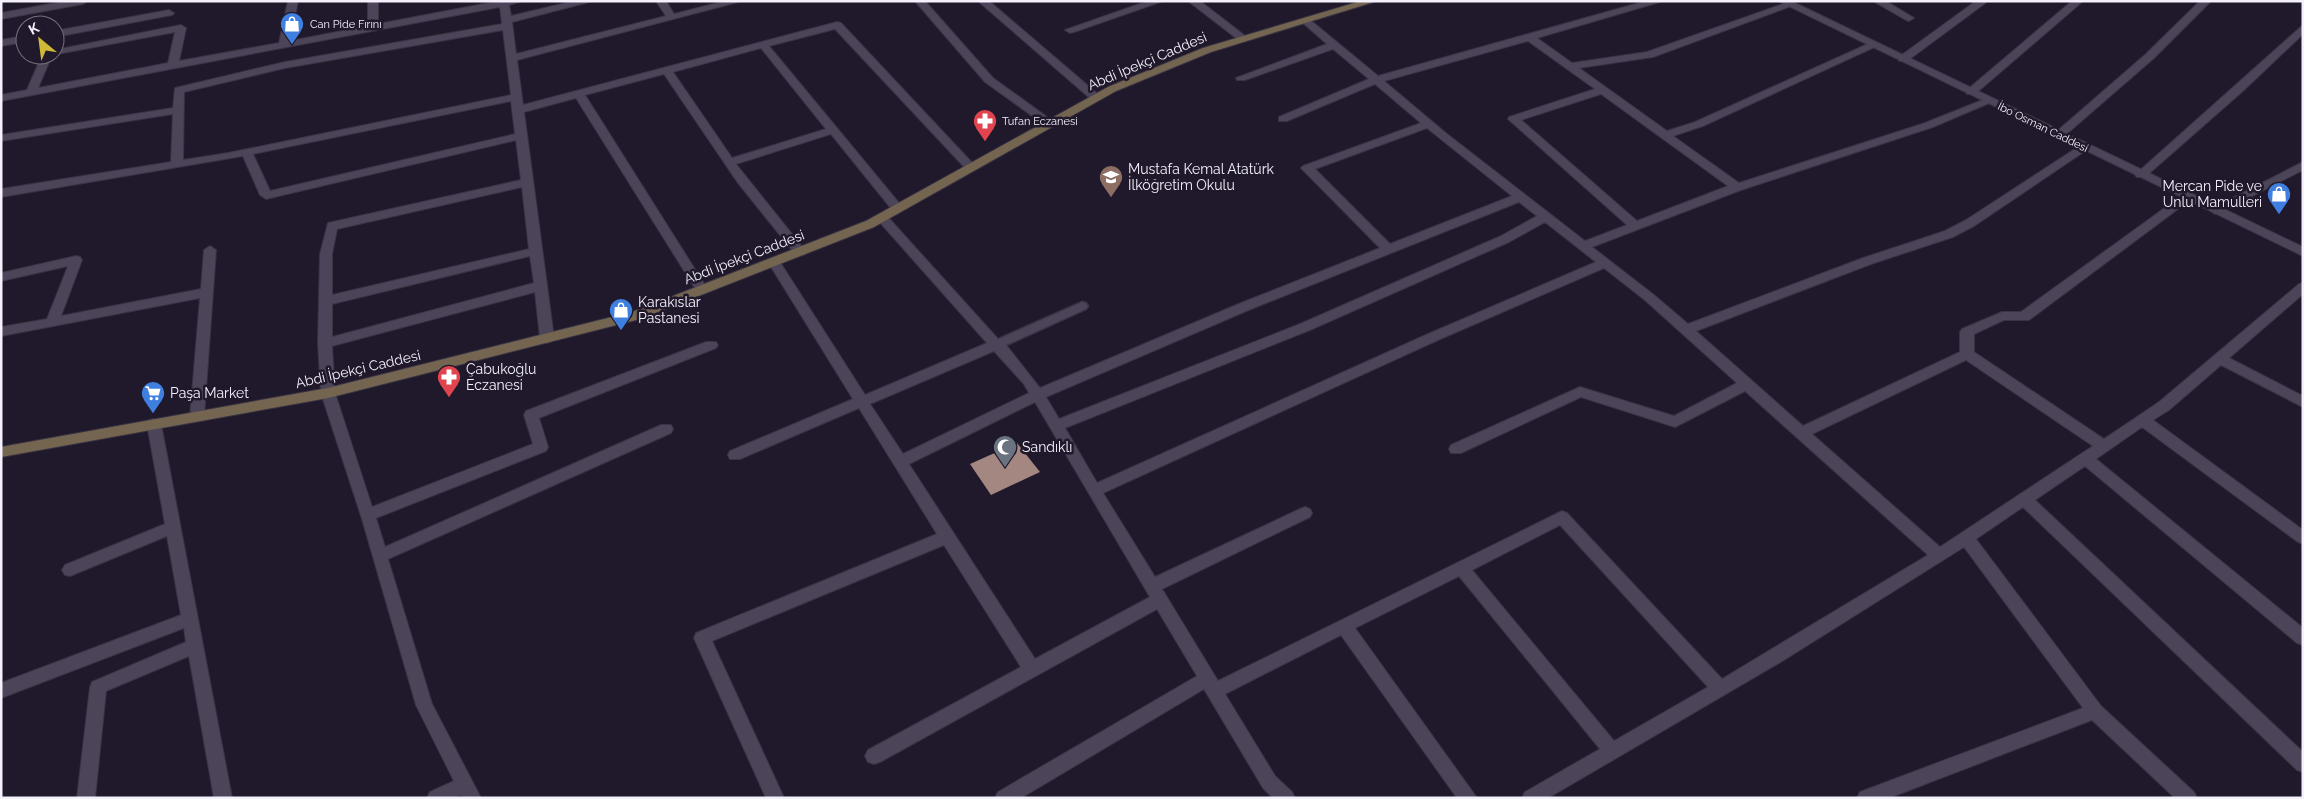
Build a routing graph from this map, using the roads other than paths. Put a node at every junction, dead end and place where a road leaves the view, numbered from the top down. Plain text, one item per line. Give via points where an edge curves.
1 (83, 1) edge
2 (293, 1) edge
3 (373, 1) edge
4 (441, 1) edge
5 (517, 1) edge
6 (588, 1) edge
7 (661, 1) edge
8 (737, 1) edge
9 (920, 1) edge
10 (1158, 1) edge
11 (1193, 1) edge
12 (1372, 1) edge
13 (1658, 1) edge
14 (1878, 1) edge
15 (1983, 1) edge
16 (2078, 1) edge
17 (2206, 1) edge
18 (988, 2) edge
19 (504, 3) edge
20 (1786, 3) edge
21 (169, 13) dead end
22 (443, 15) junction
23 (1, 16) edge
24 (672, 18) junction
25 (1909, 18) dead end
26 (1306, 21) junction
27 (506, 23) junction
28 (372, 28) junction
29 (2303, 28) edge
30 (1070, 30) dead end
31 (65, 32) edge
32 (1531, 38) junction
33 (1244, 40) junction
34 (15, 41) edge
35 (1, 43) edge
36 (284, 44) junction
37 (763, 45) junction
38 (1334, 45) junction
39 (1874, 45) junction
40 (65, 51) edge
41 (510, 59) junction
42 (1903, 59) junction
43 (43, 65) edge
44 (173, 65) junction
45 (1570, 66) junction
46 (666, 71) junction
47 (1241, 78) dead end
48 (1376, 80) junction
49 (1602, 90) junction
50 (31, 92) junction
51 (1971, 92) junction
52 (579, 94) junction
53 (516, 97) junction
54 (1, 98) edge
55 (1096, 98) junction
56 (1989, 101) junction
57 (178, 110) junction
58 (518, 110) junction
59 (1284, 120) dead end
60 (1050, 124) junction
61 (1429, 124) junction
62 (833, 130) junction
63 (1666, 135) junction
64 (2060, 135) junction
65 (521, 136) junction
66 (1, 138) edge
67 (2085, 147) junction
68 (247, 152) junction
69 (729, 163) junction
70 (177, 165) junction
71 (2303, 165) edge
72 (971, 168) junction
73 (2142, 174) junction
74 (527, 182) junction
75 (1737, 187) junction
76 (1, 194) edge
77 (1520, 196) junction
78 (2188, 197) junction
79 (898, 209) junction
80 (2215, 210) junction
81 (1546, 216) junction
82 (882, 218) junction
83 (1635, 226) junction
84 (1583, 246) junction
85 (210, 250) dead end
86 (1389, 250) junction
87 (536, 251) junction
88 (800, 252) junction
89 (2303, 252) edge
90 (774, 262) junction
91 (1605, 263) junction
92 (1, 276) edge
93 (540, 286) junction
94 (2303, 287) edge
95 (702, 290) junction
96 (207, 292) junction
97 (325, 301) junction
98 (1082, 306) dead end
99 (53, 320) junction
100 (1686, 330) junction
101 (1, 332) edge
102 (547, 338) junction
103 (325, 343) junction
104 (998, 344) junction
105 (711, 345) dead end
106 (1967, 354) junction
107 (2219, 358) junction
108 (1747, 384) junction
109 (328, 393) junction
110 (1038, 395) junction
111 (861, 401) junction
112 (2303, 402) edge
113 (197, 417) junction
114 (2142, 420) junction
115 (154, 424) junction
116 (1056, 426) junction
117 (666, 429) dead end
118 (1801, 433) junction
119 (2103, 446) junction
120 (1456, 449) dead end
121 (1, 452) edge
122 (735, 455) dead end
123 (2085, 458) junction
124 (900, 462) junction
125 (1095, 490) junction
126 (2024, 500) junction
127 (1305, 513) dead end
128 (367, 515) junction
129 (173, 527) junction
130 (947, 536) junction
131 (1966, 538) junction
132 (2303, 538) edge
133 (379, 556) junction
134 (1939, 556) junction
135 (1461, 568) junction
136 (70, 570) dead end
137 (1156, 592) junction
138 (190, 619) junction
139 (1344, 626) junction
140 (2303, 638) edge
141 (195, 646) junction
142 (1032, 670) junction
143 (1211, 685) junction
144 (1721, 689) junction
145 (1, 691) edge
146 (2095, 711) junction
147 (1612, 752) junction
148 (874, 756) dead end
149 (2303, 764) edge
150 (469, 791) edge
151 (86, 798) edge
152 (223, 798) edge
153 (436, 798) edge
154 (775, 798) edge
155 (1004, 798) edge
156 (1286, 798) edge
157 (1468, 798) edge
158 (1531, 798) edge
159 (1866, 798) edge
160 (2188, 798) edge

1 - 23 street
2 - 36 street
3 - 28 street
4 - 22 street
5 - 19 street
6 - 27 street
7 - 24 street
8 - 24 street
9 - 60 street via 989,80
10 - 30 street
11 - 33 street
12 - 26 main road, Abdi İpekçi Caddesi
13 - 32 street
14 - 25 street
15 - 42 street
16 - 51 street
17 - 64 street via 2150,56
18 - 55 street
19 - 22 street
19 - 27 street
20 - 39 street, İbo Osman Caddesi
20 - 45 street via 1650,55
21 - 31 street
22 - 28 street
24 - 41 street
26 - 33 main road, Abdi İpekçi Caddesi
26 - 38 street
27 - 41 street
27 - 57 street via 284,65 179,90
28 - 36 street
29 - 73 street
32 - 45 street
32 - 48 street
33 - 55 main road, Abdi İpekçi Caddesi via 1207,50
34 - 35 street
36 - 44 street
37 - 46 street
37 - 62 street
37 - 72 street via 837,25
38 - 47 street
38 - 48 street
39 - 42 street, İbo Osman Caddesi
39 - 63 street via 1699,124
40 - 44 street via 181,28
41 - 53 street
42 - 51 street, İbo Osman Caddesi
43 - 50 street
44 - 50 street
45 - 49 street
46 - 52 street
46 - 69 street
48 - 59 street
48 - 61 street
49 - 63 street
49 - 83 street via 1513,119
50 - 54 street
51 - 56 street, İbo Osman Caddesi
52 - 58 street
52 - 95 street
53 - 58 street
53 - 68 street
55 - 60 main road, Abdi İpekçi Caddesi
56 - 64 street, İbo Osman Caddesi
56 - 75 street via 1929,125
57 - 66 street
57 - 70 street
58 - 65 street
60 - 72 main road, Abdi İpekçi Caddesi
61 - 77 street
61 - 86 street via 1307,168
62 - 69 street
62 - 79 street
63 - 75 street
64 - 67 street, İbo Osman Caddesi
65 - 68 street via 266,195
65 - 74 street
67 - 73 street, İbo Osman Caddesi
67 - 100 street via 1949,234
68 - 70 street
69 - 88 street
70 - 76 street
71 - 80 street
72 - 79 main road, Abdi İpekçi Caddesi
73 - 78 street, İbo Osman Caddesi
74 - 87 street
74 - 97 street via 332,226 326,254
75 - 83 street
77 - 81 street
77 - 86 street
78 - 80 street, İbo Osman Caddesi
78 - 106 street via 2024,316 2002,316 1967,332
79 - 82 main road, Abdi İpekçi Caddesi
80 - 89 street, İbo Osman Caddesi
81 - 84 street
81 - 116 street via 1505,239 1305,327
82 - 88 main road, Abdi İpekçi Caddesi
82 - 104 street
83 - 84 street
84 - 91 street
85 - 96 street
86 - 110 street via 1246,306
87 - 93 street
87 - 97 street
88 - 90 main road, Abdi İpekçi Caddesi
90 - 95 main road, Abdi İpekçi Caddesi
90 - 111 street
91 - 100 street
91 - 125 street
92 - 99 street via 76,260
93 - 102 street
93 - 103 street
94 - 107 street
95 - 102 main road, Abdi İpekçi Caddesi via 634,316
96 - 99 street
96 - 113 street
97 - 103 street
98 - 104 lane
99 - 101 street
100 - 108 street
102 - 109 main road, Abdi İpekçi Caddesi
103 - 109 street
104 - 110 street
104 - 111 street
105 - 128 street via 531,415 541,447
106 - 118 street
106 - 119 street
107 - 112 street
107 - 114 street via 2164,406
108 - 118 street
108 - 120 street via 1675,422 1580,392
109 - 113 main road, Abdi İpekçi Caddesi
109 - 128 street
110 - 116 street
110 - 124 street
111 - 122 street
111 - 124 street
113 - 115 main road, Abdi İpekçi Caddesi
114 - 119 street
114 - 132 street
115 - 121 main road, Abdi İpekçi Caddesi
115 - 129 street
116 - 125 street
117 - 133 street
118 - 134 street
119 - 123 street
123 - 126 street
123 - 140 street
124 - 130 street
125 - 137 street
126 - 131 street
126 - 149 street
127 - 137 street
128 - 133 street
129 - 136 street
129 - 138 street
130 - 142 street
130 - 154 street via 702,638
131 - 134 street
131 - 146 street
133 - 150 street via 424,706
134 - 144 street
135 - 139 street
135 - 144 street via 1562,517
135 - 147 street
137 - 142 street
137 - 143 street
138 - 141 street
138 - 145 street
139 - 143 street
139 - 157 street
141 - 151 street via 98,687
141 - 152 street
142 - 148 street
143 - 155 street
143 - 156 street via 1269,782
144 - 147 street
146 - 159 street
146 - 160 street
147 - 158 street
150 - 153 street

